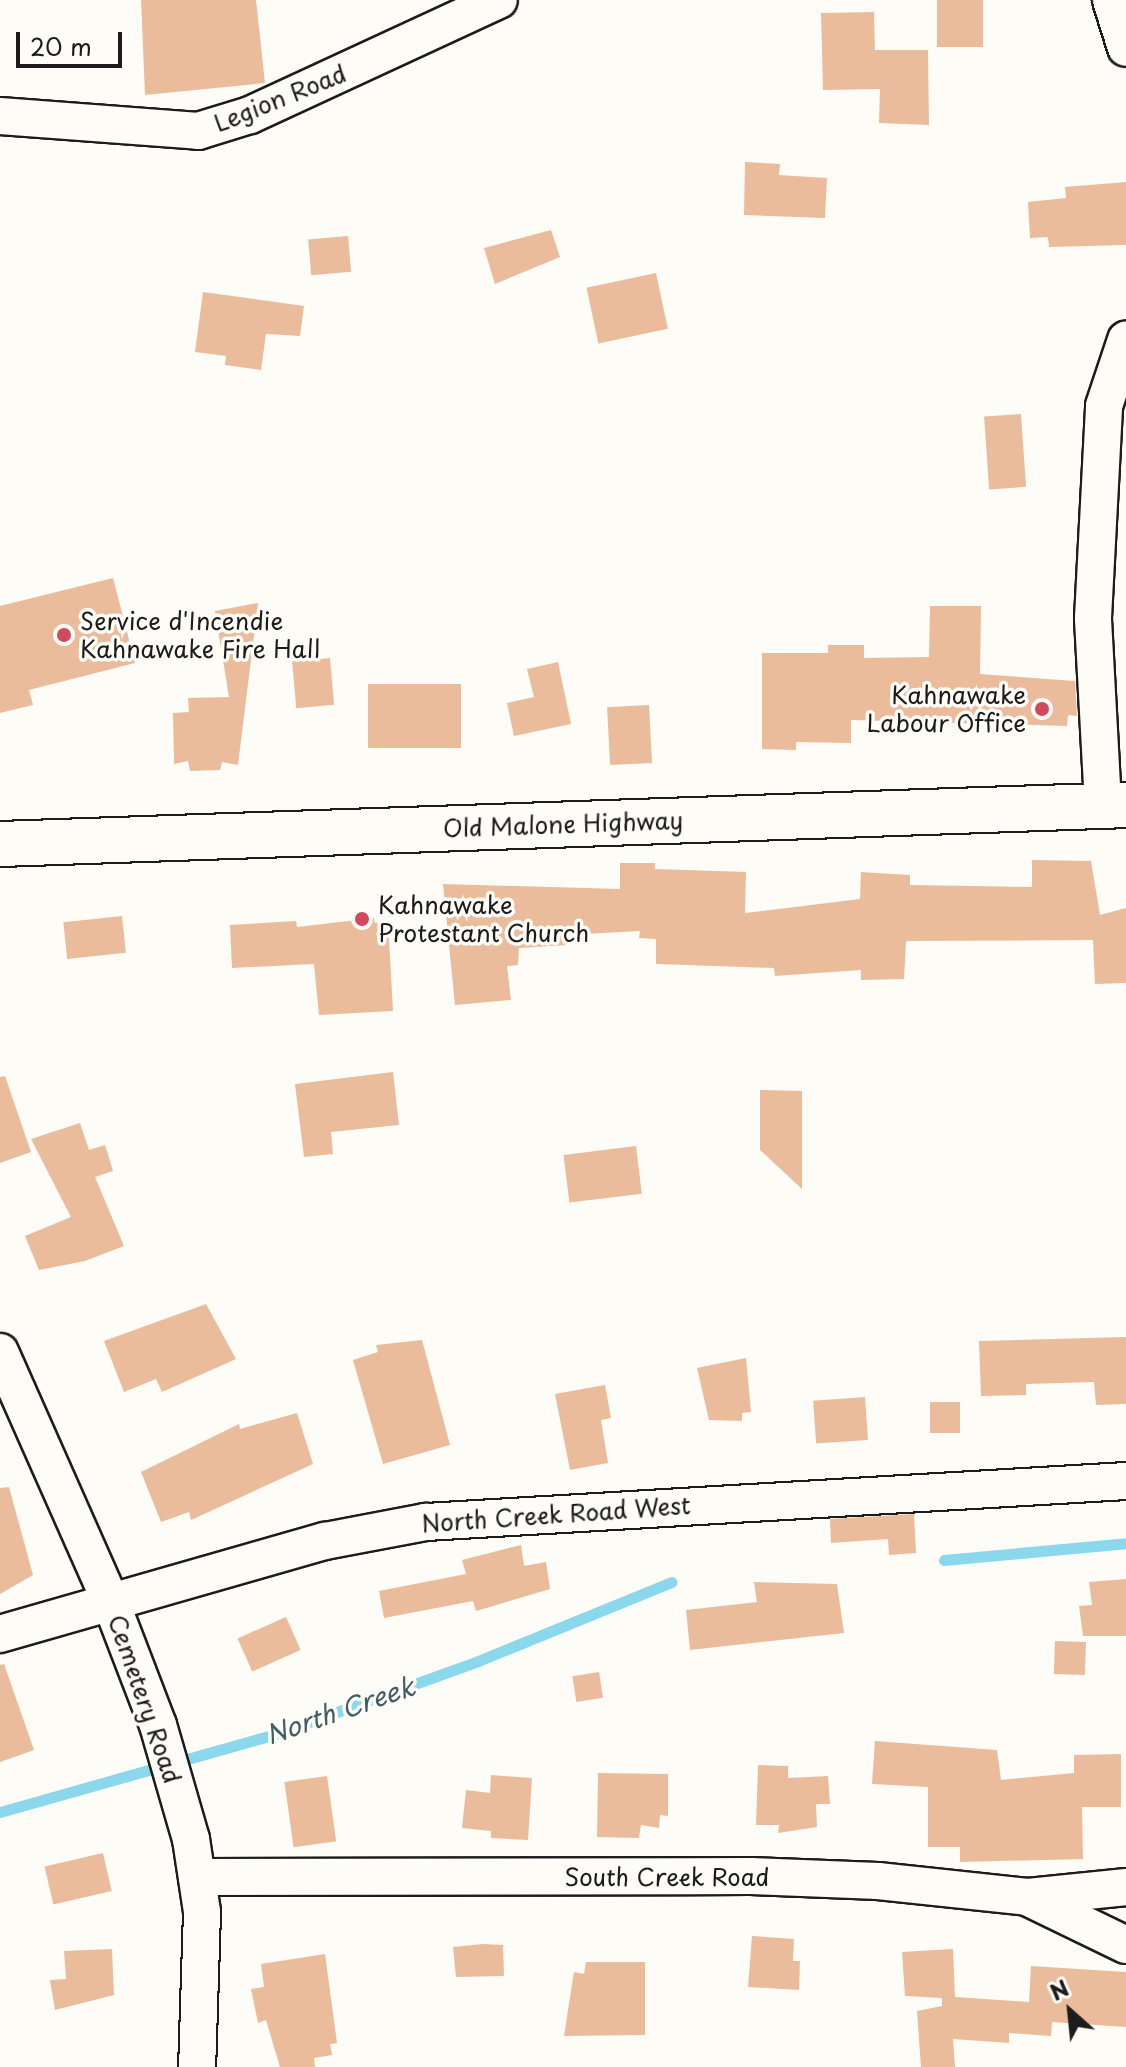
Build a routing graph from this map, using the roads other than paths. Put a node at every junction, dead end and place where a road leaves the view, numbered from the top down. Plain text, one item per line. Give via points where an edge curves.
1 (499, 0) edge
2 (1111, 0) edge
3 (1126, 48) edge
4 (0, 116) edge
5 (1126, 340) edge
6 (1114, 804) edge
7 (0, 844) edge
8 (0, 1352) edge
9 (1126, 1481) edge
10 (110, 1600) junction
11 (0, 1634) edge
12 (197, 1877) junction
13 (1126, 1887) edge
14 (1027, 1897) junction
15 (1126, 1945) edge
16 (197, 2067) edge

1 - 4 street, Legion Road via 250,115 198,131
2 - 3 street
5 - 6 street via 1104,406 1093,618
6 - 7 street, Old Malone Highway
8 - 10 street, Cemetery Road
9 - 10 street, North Creek Road West via 426,1522 325,1541
10 - 11 street, North Creek Road West
10 - 12 street, Cemetery Road via 158,1725
12 - 14 street, South Creek Road via 751,1876 878,1881
12 - 16 street, Cemetery Road via 202,1912
13 - 14 street
14 - 15 street, South Creek Road

